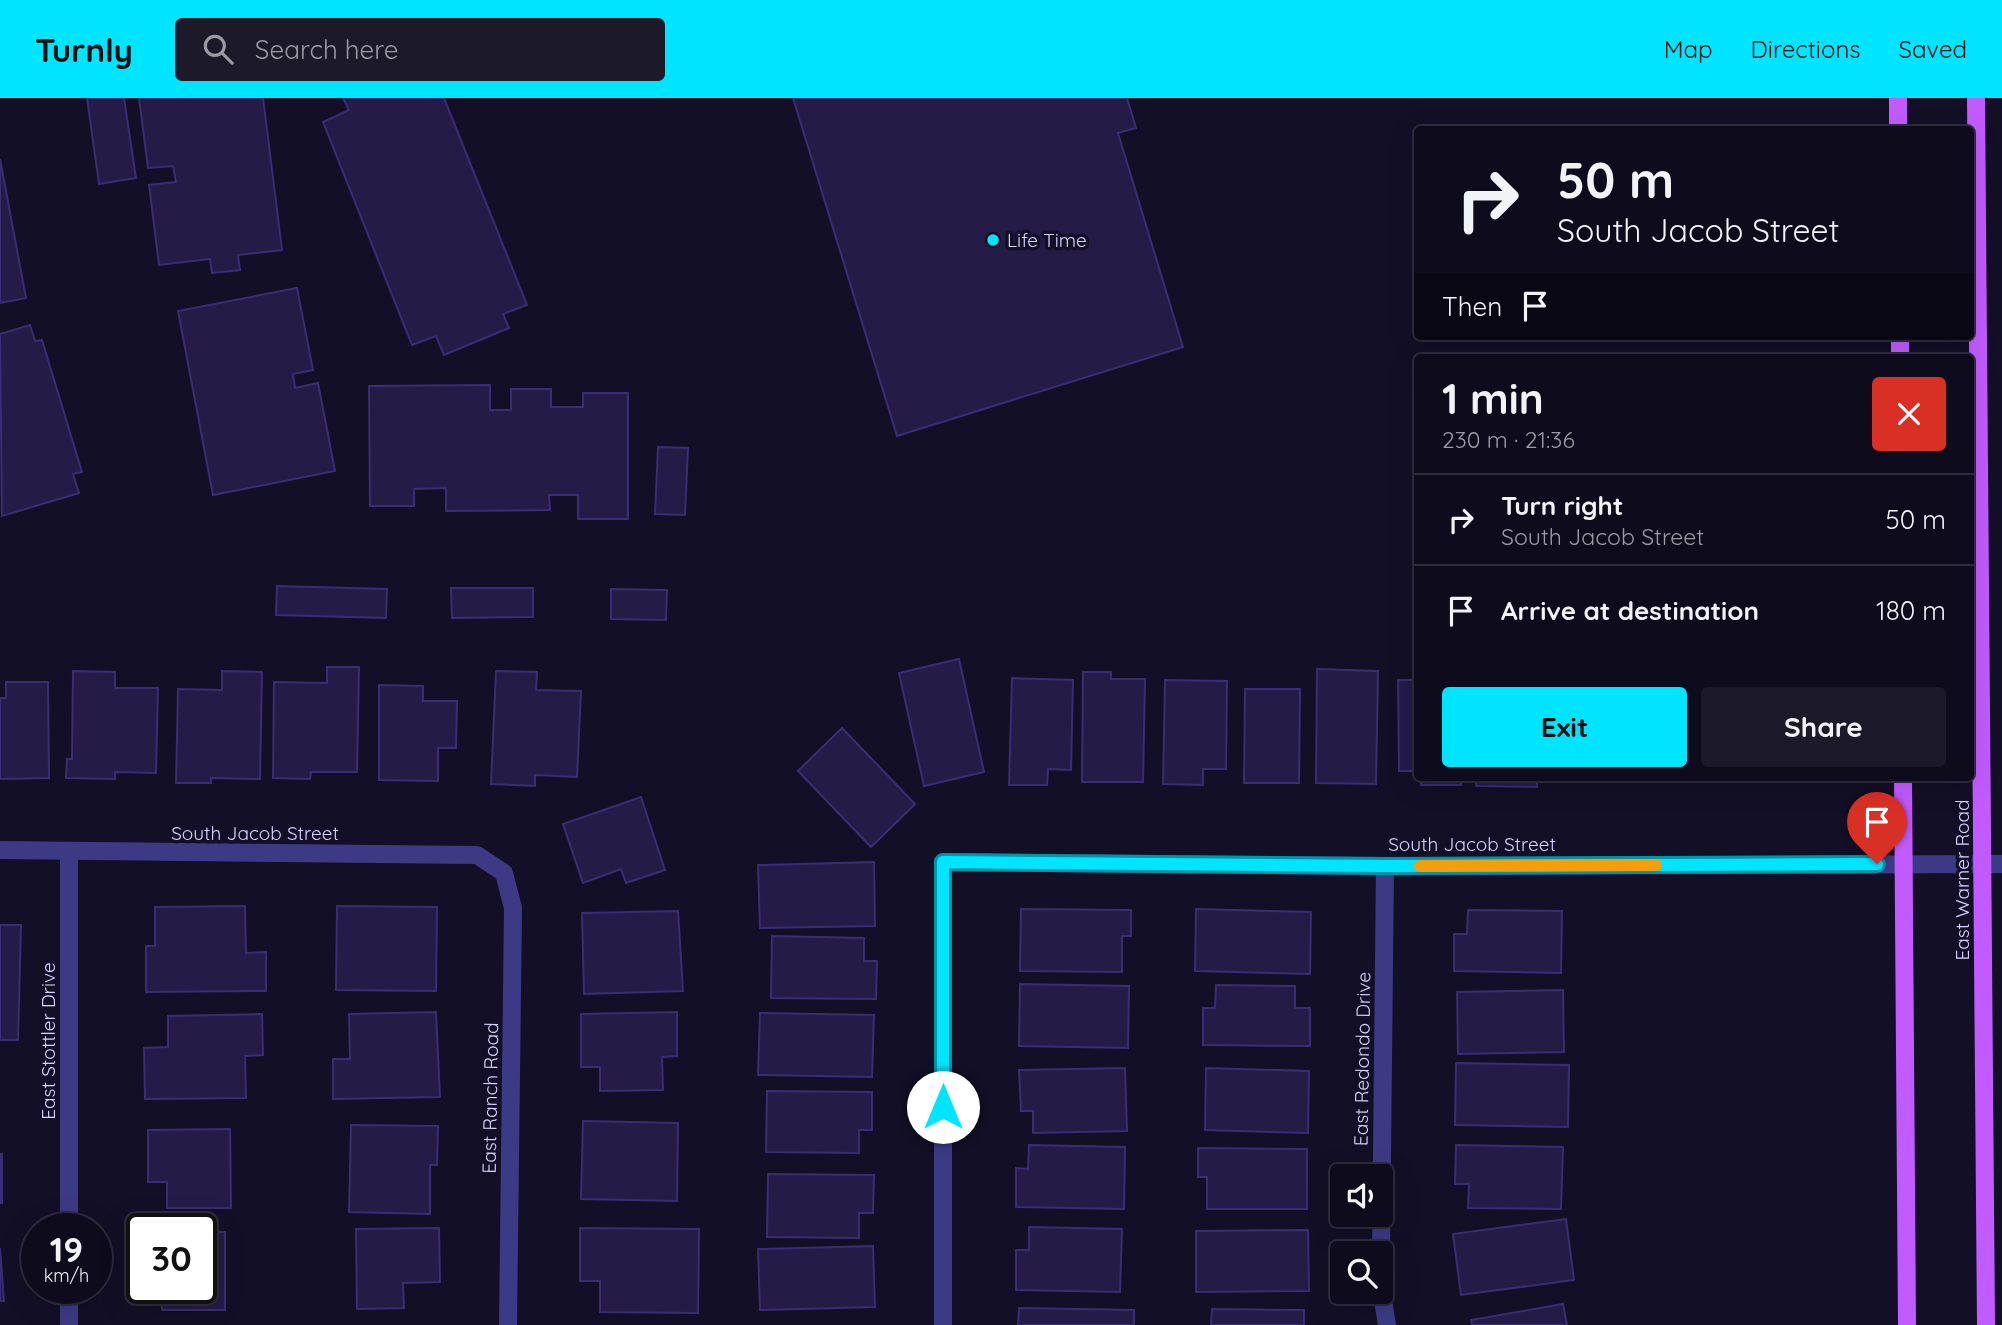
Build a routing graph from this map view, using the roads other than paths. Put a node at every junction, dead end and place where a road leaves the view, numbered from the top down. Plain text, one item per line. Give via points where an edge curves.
1 (1898, 98) edge
2 (1976, 98) edge
3 (1898, 126) edge
4 (1903, 781) edge
5 (0, 850) edge
6 (69, 853) junction
7 (1904, 864) junction
8 (1983, 864) junction
9 (2002, 864) edge
10 (1385, 866) junction
11 (504, 873) joint
12 (69, 1213) edge
13 (1381, 1241) edge
14 (69, 1304) edge
15 (1384, 1304) edge
16 (69, 1325) edge
17 (508, 1325) edge
18 (943, 1325) edge
19 (1387, 1325) edge
20 (1907, 1325) edge
21 (1986, 1325) edge

1 - 3 main road
2 - 8 main road, East Warner Road
4 - 7 main road
5 - 6 street, South Jacob Street
6 - 11 street, South Jacob Street via 477,855
6 - 12 street, East Stottler Drive
7 - 8 street, South Jacob Street
7 - 10 street, South Jacob Street
7 - 20 main road
8 - 9 street, South Jacob Street
8 - 21 main road, East Warner Road
10 - 13 street, East Redondo Drive
10 - 18 street, South Jacob Street via 943,862
11 - 17 street, East Ranch Road via 513,908
14 - 16 street
15 - 19 street

